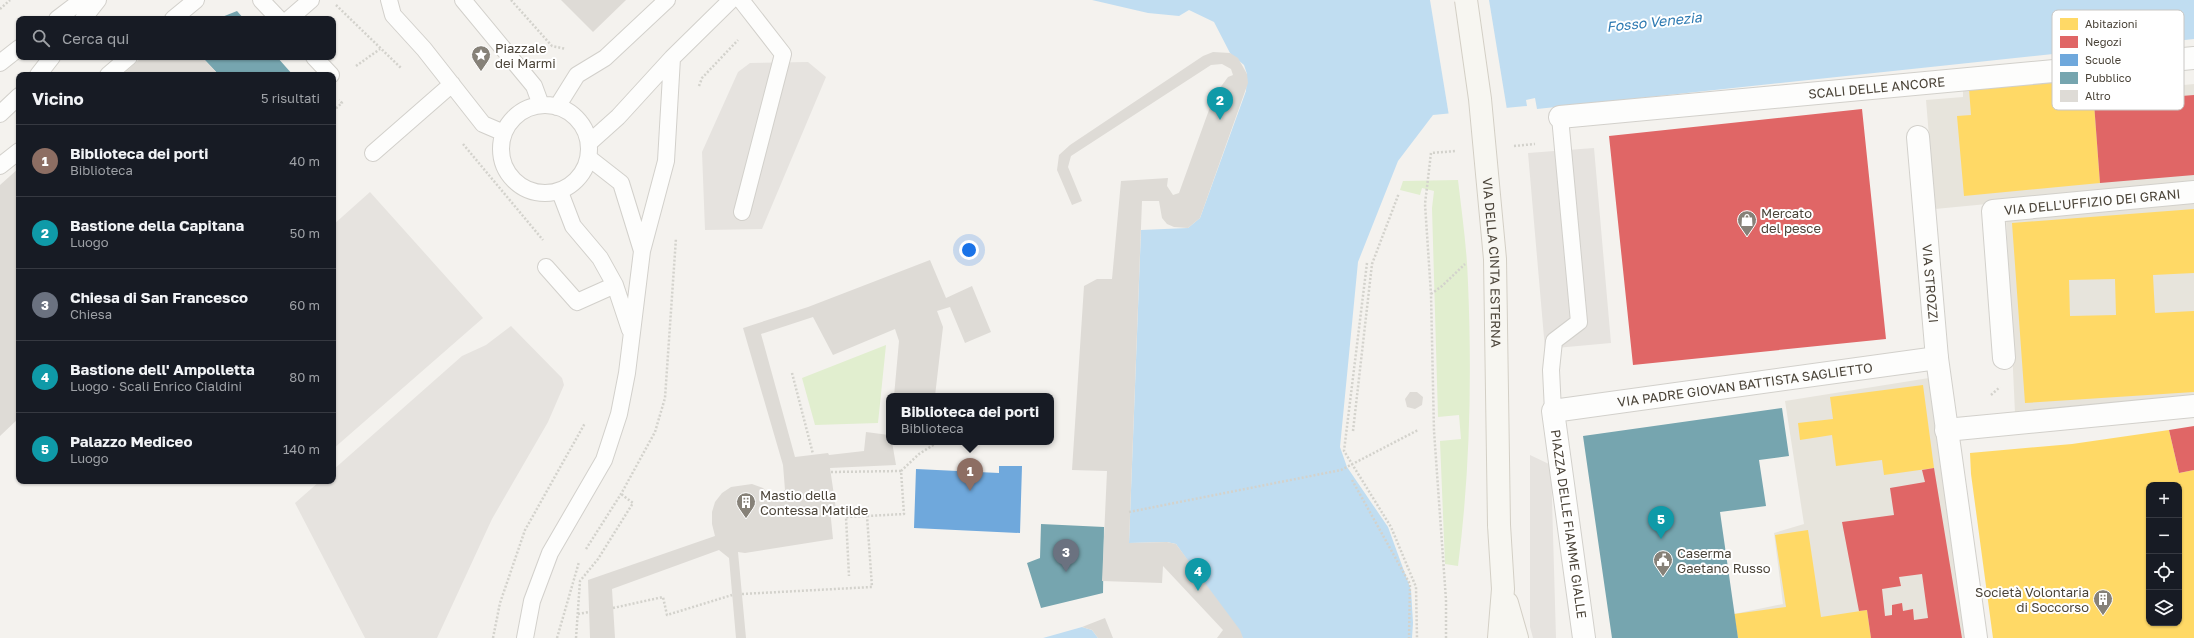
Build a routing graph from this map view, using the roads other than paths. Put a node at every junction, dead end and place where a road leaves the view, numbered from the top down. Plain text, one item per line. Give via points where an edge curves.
1 (82, 0) edge
2 (98, 0) edge
3 (196, 0) edge
4 (261, 0) edge
5 (311, 0) edge
6 (389, 0) edge
7 (463, 0) edge
8 (667, 0) edge
9 (731, 0) edge
10 (741, 0) edge
11 (1466, 0) edge
12 (61, 16) edge
13 (85, 16) edge
14 (177, 16) edge
15 (276, 16) edge
16 (292, 16) edge
17 (16, 50) edge
18 (672, 58) junction
19 (2194, 58) edge
20 (2184, 59) edge
21 (50, 60) edge
22 (126, 60) edge
23 (317, 60) edge
24 (0, 63) edge
25 (2052, 71) edge
26 (40, 72) edge
27 (112, 72) edge
28 (328, 72) edge
29 (452, 84) junction
30 (16, 99) edge
31 (541, 105) junction
32 (557, 107) junction
33 (0, 114) edge
34 (1560, 116) joint
35 (504, 133) junction
36 (1918, 137) dead end
37 (589, 150) junction
38 (16, 153) edge
39 (373, 153) dead end
40 (0, 166) edge
41 (560, 192) junction
42 (2194, 192) edge
43 (742, 212) dead end
44 (642, 251) junction
45 (546, 267) dead end
46 (615, 285) junction
47 (631, 334) junction
48 (1937, 358) junction
49 (2004, 358) road end
50 (2194, 406) edge
51 (1553, 411) junction
52 (1946, 430) junction
53 (1503, 589) junction
54 (525, 638) edge
55 (1499, 638) edge
56 (1517, 638) edge
57 (1584, 638) edge
58 (1976, 638) edge

1 - 12 lane
2 - 13 lane
3 - 14 lane
4 - 15 lane
5 - 16 lane
6 - 29 lane via 393,15
7 - 31 lane via 534,86
8 - 32 lane via 605,58 577,75
9 - 18 lane
10 - 43 lane via 783,54
11 - 53 main road, VIA DELLA CINTA ESTERNA, bridge via 1480,99 1495,259 1499,525
17 - 24 lane
18 - 37 lane
18 - 44 lane via 666,161
19 - 20 street, SCALI DELLE ANCORE
21 - 26 lane
22 - 27 lane
23 - 28 lane
25 - 34 street, SCALI DELLE ANCORE
29 - 35 lane via 483,124
29 - 39 lane
30 - 33 lane
31 - 32 lane
31 - 35 lane via 518,114
32 - 37 lane via 568,112 586,130
34 - 51 lane via 1579,322 1554,341 1551,370
35 - 41 lane via 501,148 503,162 509,175 519,185 532,192
36 - 48 street, VIA STROZZI
37 - 41 lane via 584,172 574,184
37 - 44 lane via 621,183
38 - 40 lane
41 - 46 lane via 573,226 600,258
42 - 49 street, VIA DELL'UFFIZIO DEI GRANI via 1993,211
44 - 47 lane
45 - 46 lane via 577,302
46 - 47 lane
47 - 54 lane via 619,414 604,460 550,553 532,601
48 - 51 street, VIA PADRE GIOVAN BATTISTA SAGLIETTO
48 - 52 street, VIA STROZZI
50 - 52 street
51 - 57 street, PIAZZA DELLE FIAMME GIALLE
52 - 58 street, VIA STROZZI
53 - 55 main road
53 - 56 main road

